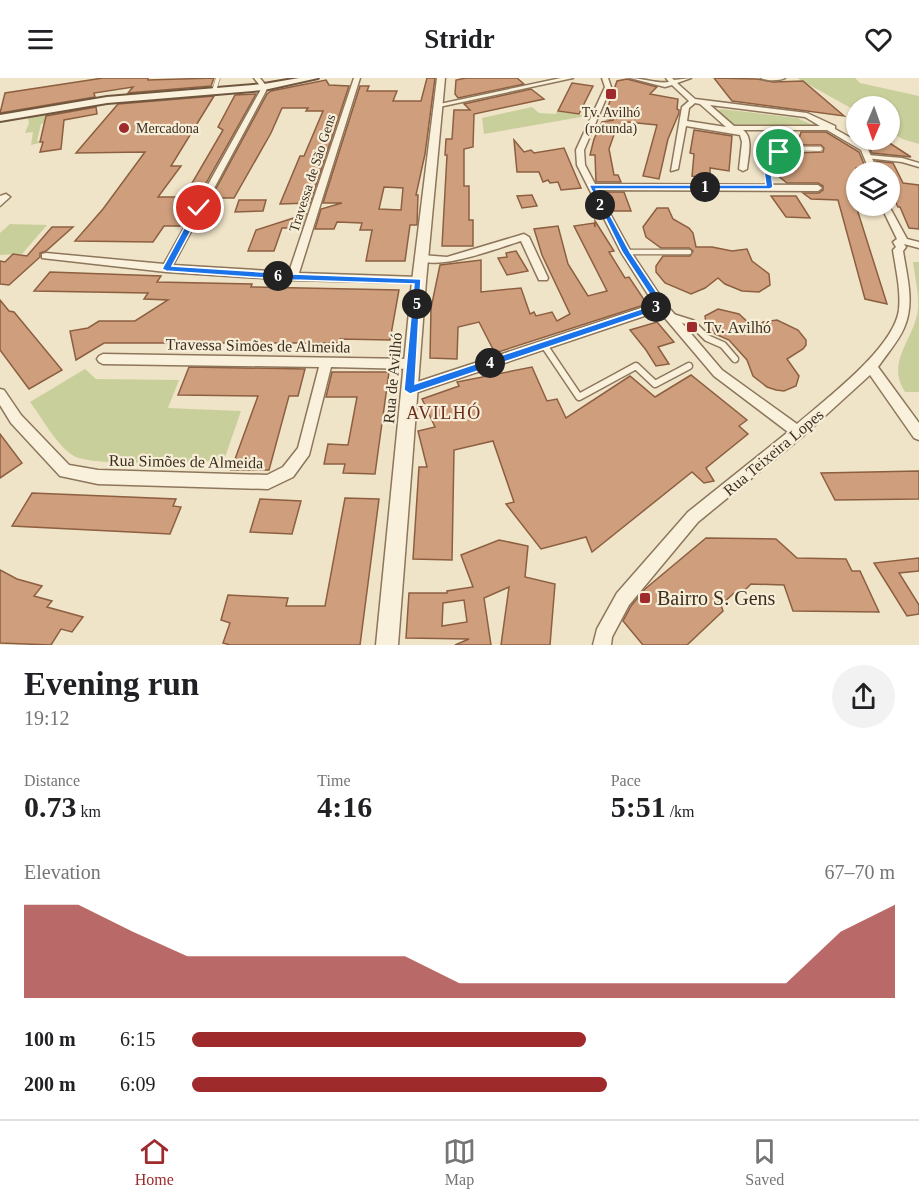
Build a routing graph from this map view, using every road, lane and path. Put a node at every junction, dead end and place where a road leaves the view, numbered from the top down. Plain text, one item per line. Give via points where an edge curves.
1 (218, 78) edge
2 (257, 78) edge
3 (313, 78) edge
4 (357, 78) edge
5 (441, 78) edge
6 (570, 78) edge
7 (604, 78) edge
8 (633, 78) edge
9 (688, 78) edge
10 (764, 78) edge
11 (782, 78) edge
12 (670, 81) edge
13 (264, 87) junction
14 (214, 91) junction
15 (693, 101) junction
16 (703, 103) junction
17 (439, 105) junction
18 (0, 118) edge
19 (683, 123) junction
20 (832, 128) junction
21 (729, 129) junction
22 (820, 149) dead end
23 (868, 157) junction
24 (870, 162) edge
25 (919, 165) edge
26 (674, 169) dead end
27 (743, 169) dead end
28 (591, 187) junction
29 (770, 187) junction
30 (818, 188) dead end
31 (0, 199) edge
32 (0, 204) edge
33 (889, 216) edge
34 (902, 244) junction
35 (917, 248) edge
36 (626, 252) junction
37 (689, 252) dead end
38 (46, 256) dead end
39 (421, 258) junction
40 (166, 269) junction
41 (293, 277) junction
42 (543, 278) dead end
43 (418, 281) junction
44 (661, 306) junction
45 (670, 315) junction
46 (544, 345) junction
47 (103, 359) dead end
48 (735, 359) dead end
49 (326, 363) junction
50 (412, 364) junction
51 (689, 366) dead end
52 (871, 367) junction
53 (410, 390) junction
54 (0, 394) edge
55 (798, 432) junction
56 (919, 434) edge
57 (387, 645) edge
58 (602, 645) edge

1 - 14 lane
2 - 13 street
3 - 13 main road
4 - 41 street, Travessa de São Gens
5 - 17 street, Rua de Avilhó
6 - 17 street
7 - 28 street via 608,87 580,150 581,165
8 - 12 street via 656,84
9 - 12 street
10 - 11 street
12 - 15 street
13 - 14 main road
13 - 40 street
14 - 18 main road via 99,101
15 - 16 street
15 - 19 street via 686,107
16 - 20 street via 807,115
16 - 21 street
17 - 39 street, Rua de Avilhó
19 - 21 street
19 - 26 street
20 - 21 street
20 - 23 street via 864,149
21 - 27 street via 744,134
22 - 29 lane via 788,149 770,158
23 - 24 street
23 - 25 street
28 - 29 street
28 - 36 street
29 - 30 street
31 - 32 street via 6,197
33 - 34 street
34 - 35 street via 909,250
34 - 52 street, Rua Teixeira Lopes via 898,250 904,313 898,329
36 - 37 lane
36 - 44 street
38 - 40 street
39 - 42 street via 447,260 524,237
39 - 43 street, Rua de Avilhó
40 - 41 street
41 - 43 street
43 - 50 street, Rua de Avilhó
44 - 45 street
44 - 46 street
45 - 48 lane via 692,323 707,338 723,345
45 - 55 street via 718,373
46 - 51 lane via 579,397 636,366 655,384
46 - 53 street
47 - 49 street, Travessa Simões de Almeida
49 - 50 street, Travessa Simões de Almeida
49 - 54 street, Rua Simões de Almeida via 304,451 288,472 268,482 109,478 65,471 16,419
50 - 53 street, Rua de Avilhó
52 - 55 street, Rua Teixeira Lopes
52 - 56 street
53 - 57 street, Rua de Avilhó
55 - 58 street, Rua Teixeira Lopes via 693,518 623,599 603,635

